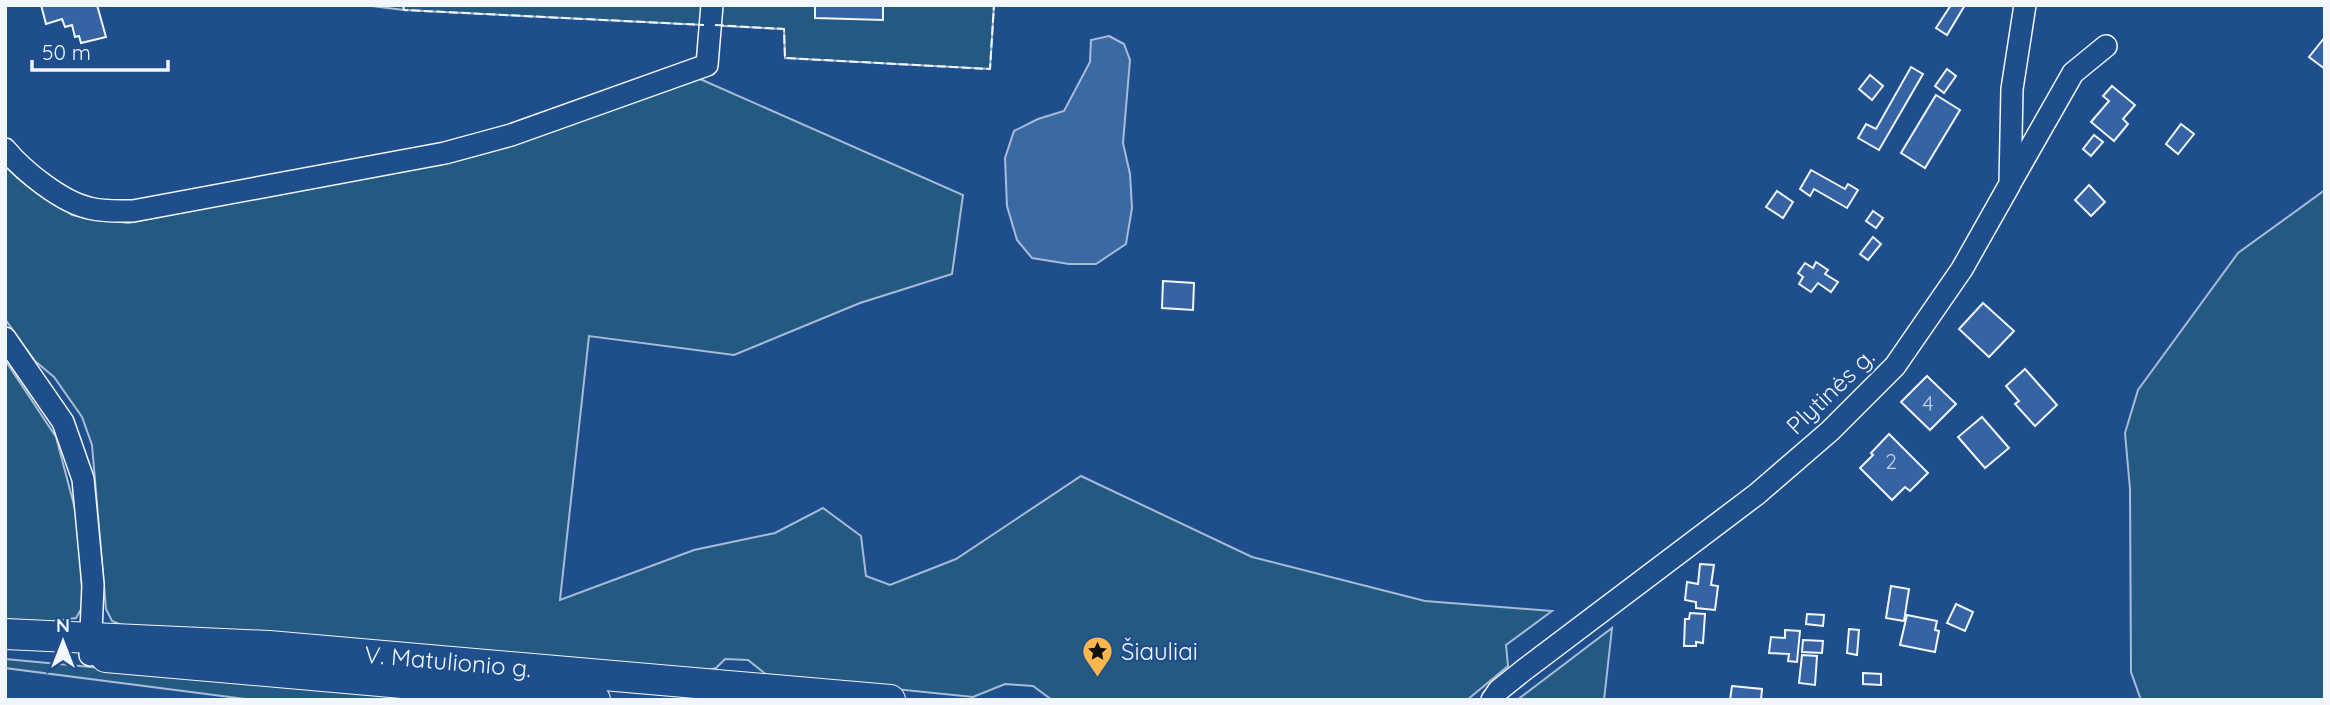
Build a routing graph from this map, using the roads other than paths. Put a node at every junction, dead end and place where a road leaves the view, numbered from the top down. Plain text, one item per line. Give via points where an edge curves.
1 (712, 5) edge
2 (2025, 5) edge
3 (2106, 46) dead end
4 (5, 149) edge
5 (2010, 184) junction
6 (5, 338) edge
7 (5, 634) edge
8 (5, 644) edge
9 (91, 646) junction
10 (736, 693) edge
11 (595, 700) edge
12 (890, 700) edge
13 (1492, 700) edge

1 - 4 street via 707,65 511,135 445,153 133,211 109,211 69,201
2 - 5 street, Plytinės g. via 2012,89
3 - 5 street via 2073,73
5 - 13 street, Plytinės g. via 1962,269 1871,393 1757,494 1524,670
6 - 9 street via 63,422 83,480 93,585
7 - 9 highway, V. Matulionio g.
8 - 9 highway, V. Matulionio g.
9 - 10 highway, V. Matulionio g. via 269,646
9 - 11 highway, V. Matulionio g.
10 - 12 highway, V. Matulionio g.

